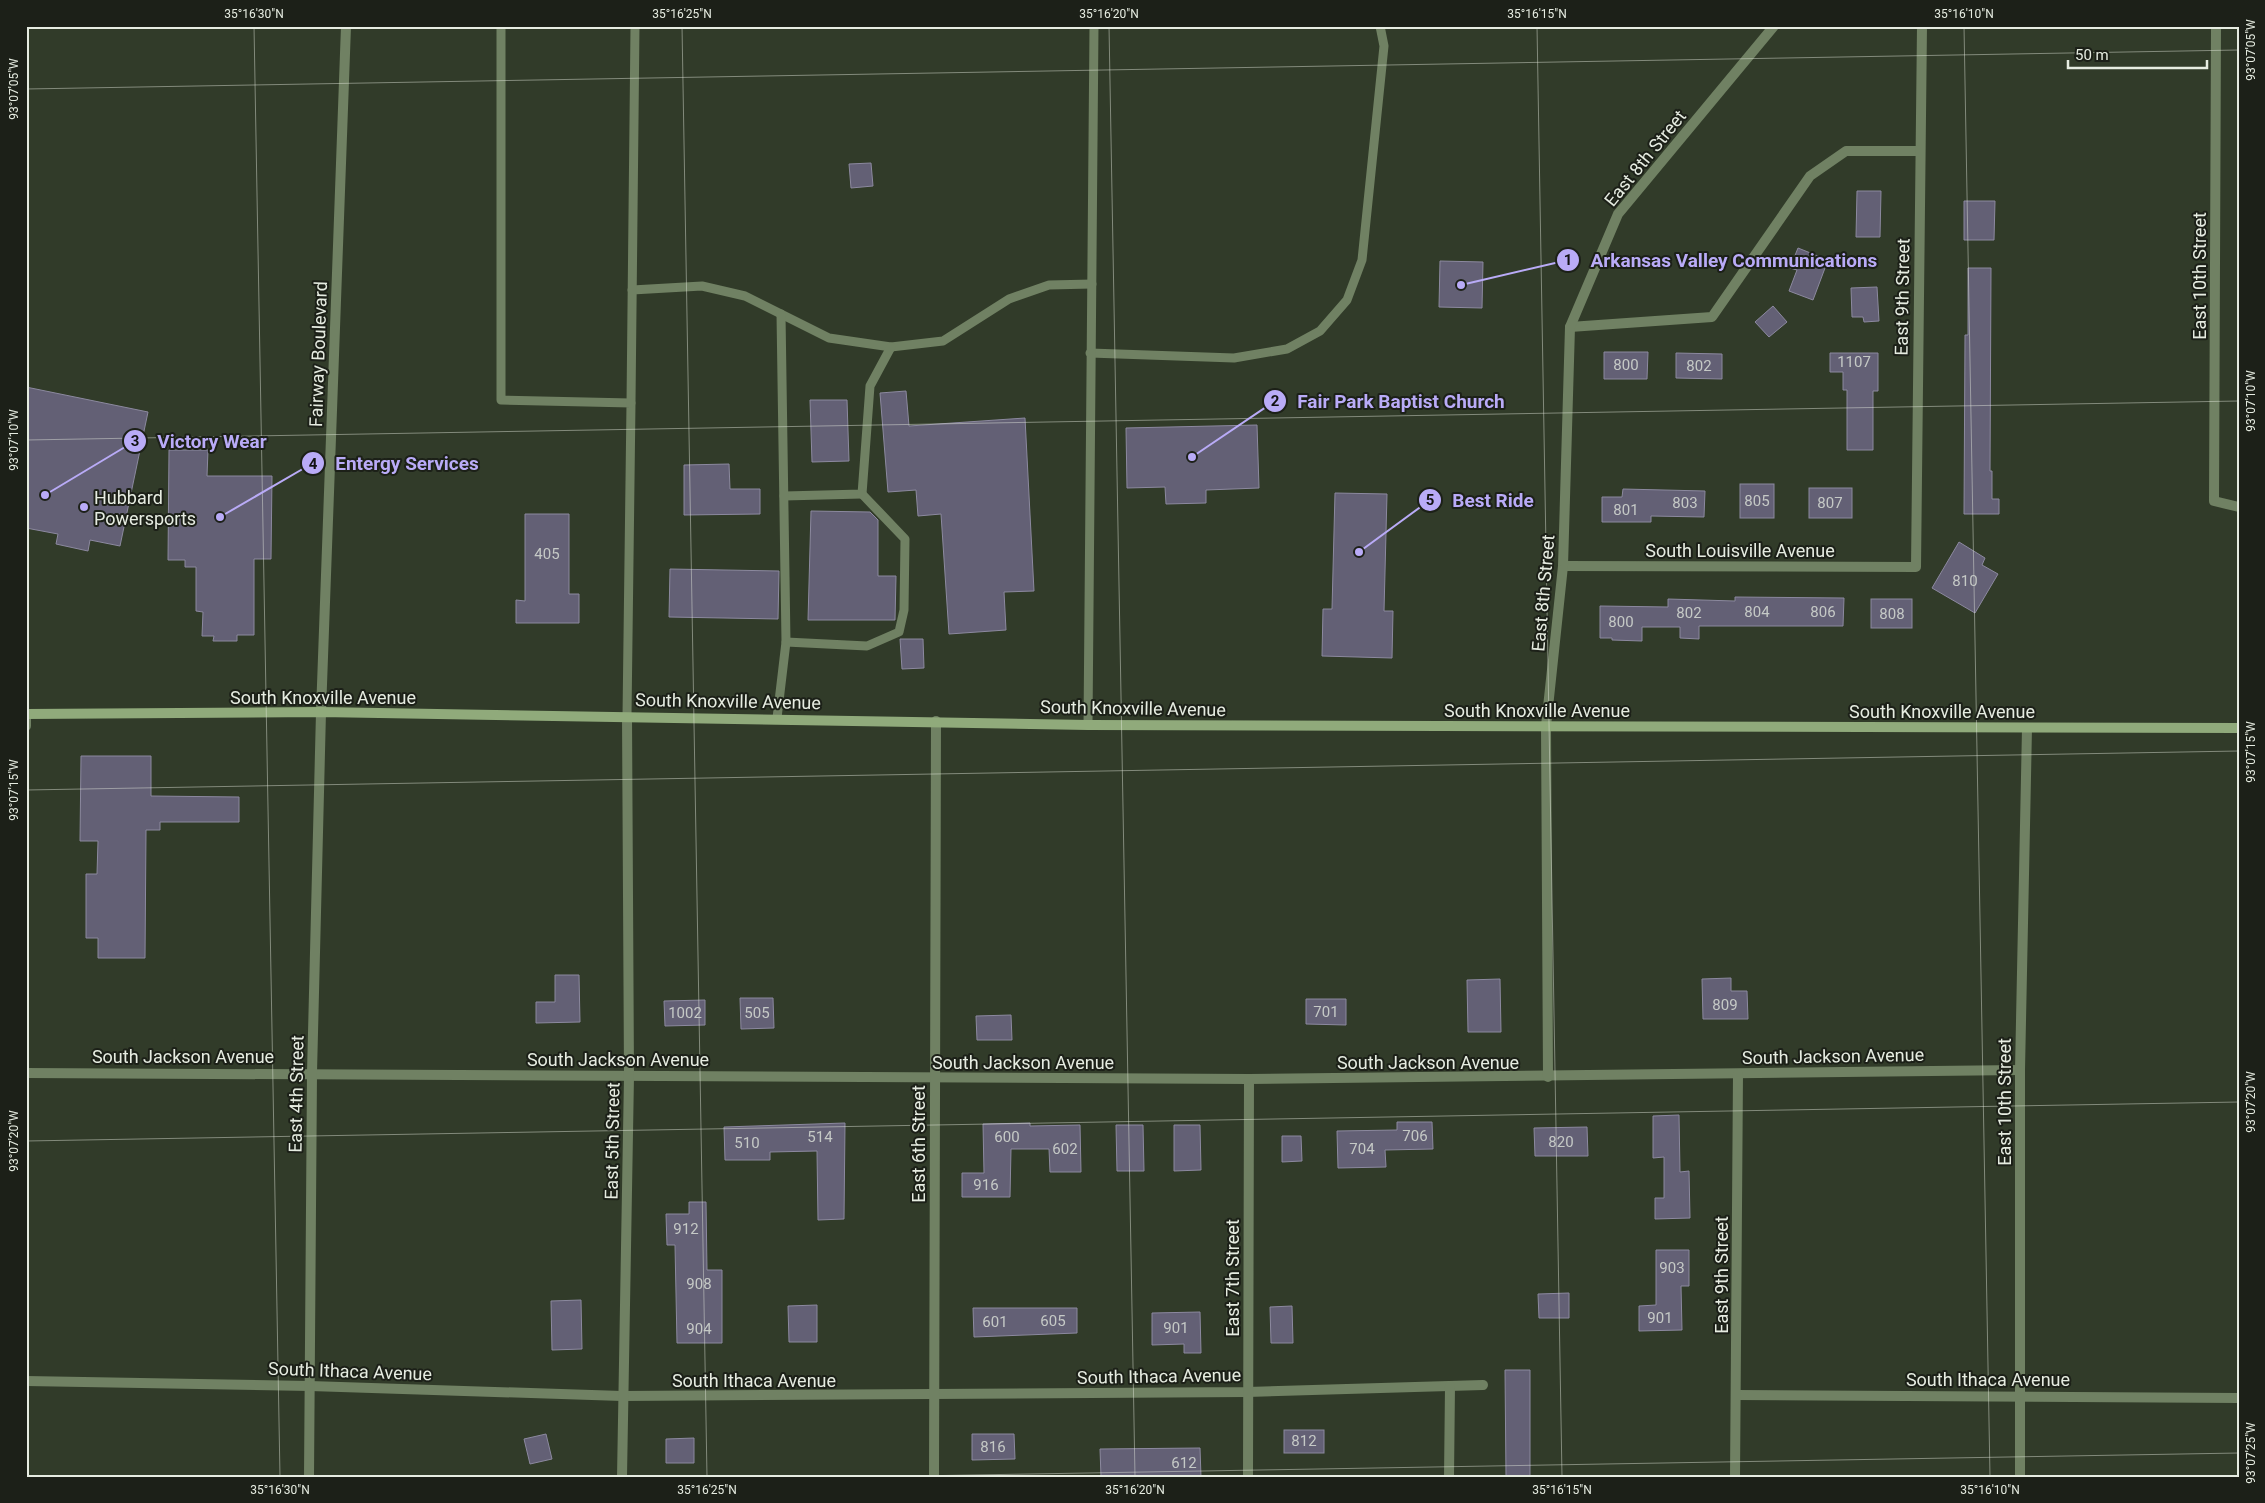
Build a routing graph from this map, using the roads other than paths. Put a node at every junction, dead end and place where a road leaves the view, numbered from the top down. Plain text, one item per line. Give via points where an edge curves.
1 (346, 26) edge
2 (501, 26) edge
3 (634, 26) edge
4 (1094, 26) edge
5 (1380, 26) edge
6 (1774, 26) edge
7 (1922, 26) edge
8 (2216, 26) edge
9 (1920, 151) junction
10 (1092, 284) junction
11 (632, 290) junction
12 (781, 314) junction
13 (1570, 327) junction
14 (891, 347) junction
15 (1090, 353) junction
16 (631, 403) junction
17 (862, 494) junction
18 (784, 496) junction
19 (2239, 507) edge
20 (1563, 566) junction
21 (1916, 568) joint
22 (786, 642) junction
23 (321, 712) junction
24 (26, 714) edge
25 (627, 716) junction
26 (776, 718) junction
27 (936, 721) junction
28 (1088, 725) junction
29 (26, 726) edge
30 (1546, 726) junction
31 (2027, 728) junction
32 (2239, 728) edge
33 (2020, 1070) junction
34 (26, 1072) edge
35 (312, 1073) junction
36 (1738, 1074) junction
37 (630, 1076) junction
38 (934, 1077) junction
39 (1548, 1077) junction
40 (1249, 1079) junction
41 (26, 1381) edge
42 (1483, 1385) dead end
43 (310, 1386) junction
44 (1450, 1386) junction
45 (1248, 1392) junction
46 (2020, 1395) junction
47 (622, 1396) junction
48 (934, 1396) junction
49 (1736, 1396) junction
50 (2239, 1398) edge
51 (309, 1477) edge
52 (622, 1477) edge
53 (934, 1477) edge
54 (1248, 1477) edge
55 (1449, 1477) edge
56 (1735, 1477) edge
57 (2020, 1477) edge

1 - 23 street, Fairway Boulevard
2 - 16 lane via 501,400
3 - 11 lane
4 - 10 lane
5 - 15 lane via 1384,46 1362,260 1347,300 1320,331 1287,349 1234,358
6 - 13 street, East 8th Street via 1618,214
7 - 9 street, East 9th Street
8 - 19 street, East 10th Street via 2214,501
9 - 13 street via 1846,152 1810,176 1712,317
9 - 21 street, East 9th Street
10 - 14 lane via 1049,285 1009,299 943,341
10 - 15 lane
11 - 12 lane via 702,286 745,296
11 - 16 lane
12 - 14 lane via 829,338
12 - 18 lane
13 - 20 street, East 8th Street
14 - 17 lane via 870,386
15 - 28 lane
16 - 25 lane
17 - 18 lane
17 - 22 lane via 905,539 904,610 899,632 867,646
18 - 22 lane
20 - 21 street, South Louisville Avenue
20 - 30 street, East 8th Street
22 - 26 lane
23 - 24 main road, South Knoxville Avenue
23 - 25 main road, South Knoxville Avenue
23 - 35 street, East 4th Street
24 - 29 street
25 - 26 main road, South Knoxville Avenue
25 - 37 street, East 5th Street
26 - 27 main road, South Knoxville Avenue
27 - 28 main road, South Knoxville Avenue
27 - 38 street, East 6th Street
28 - 30 main road, South Knoxville Avenue
30 - 31 main road, South Knoxville Avenue
30 - 39 street, East 8th Street
31 - 32 main road, South Knoxville Avenue
31 - 33 street, East 10th Street
33 - 36 street, South Jackson Avenue
33 - 46 street, East 10th Street
34 - 35 street, South Jackson Avenue
35 - 37 street, South Jackson Avenue
35 - 43 street, East 4th Street
36 - 39 street, South Jackson Avenue
36 - 49 street, East 9th Street
37 - 38 street, South Jackson Avenue
37 - 47 street, East 5th Street
38 - 40 street, South Jackson Avenue
38 - 48 street, East 6th Street
39 - 40 street, South Jackson Avenue
40 - 45 street, East 7th Street
41 - 43 street, South Ithaca Avenue
42 - 44 street, South Ithaca Avenue
43 - 47 street, South Ithaca Avenue
43 - 51 street, East 4th Street
44 - 45 street, South Ithaca Avenue
44 - 55 street
45 - 48 street, South Ithaca Avenue
45 - 54 street, East 7th Street
46 - 49 street, South Ithaca Avenue
46 - 50 street, South Ithaca Avenue
46 - 57 street, East 10th Street
47 - 48 street, South Ithaca Avenue
47 - 52 street, East 5th Street
48 - 53 street, East 6th Street
49 - 56 street, East 9th Street

